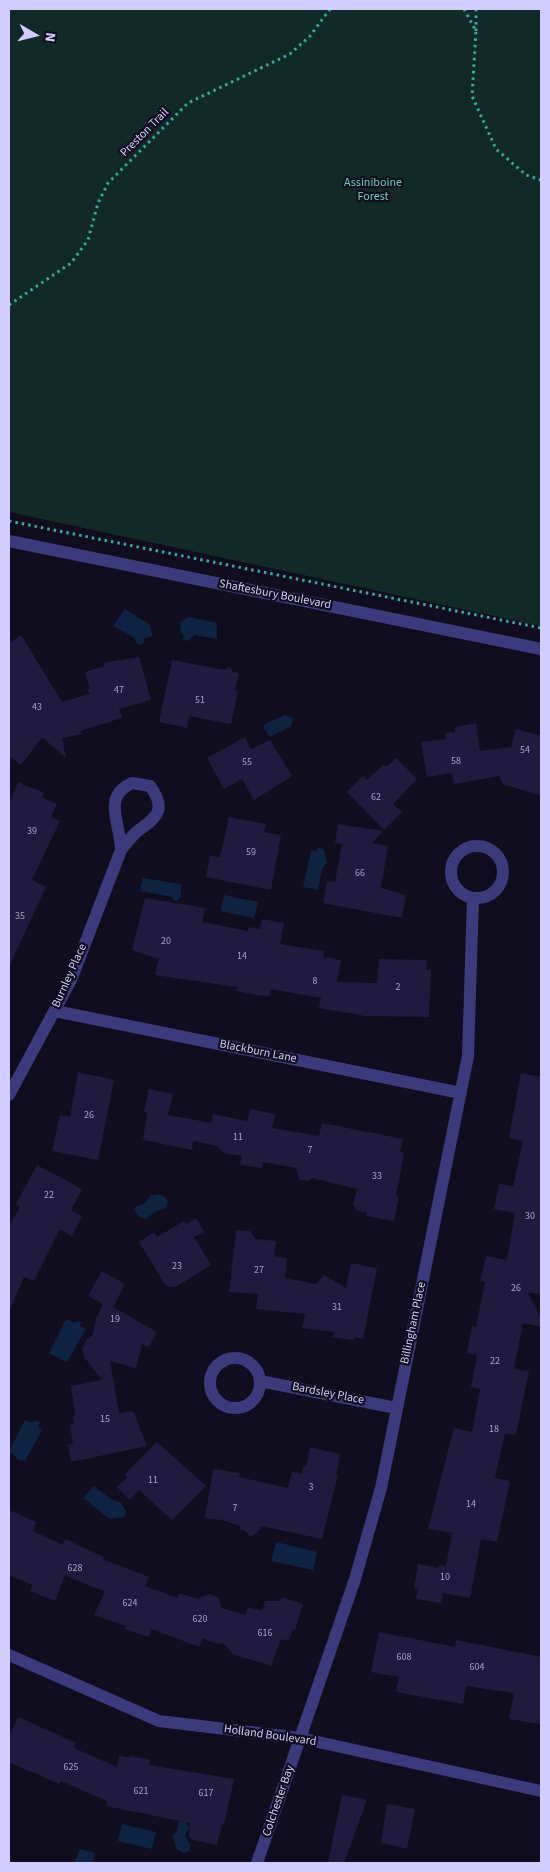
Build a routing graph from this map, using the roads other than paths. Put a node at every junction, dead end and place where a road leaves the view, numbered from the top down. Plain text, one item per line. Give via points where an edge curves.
1 (9, 541) edge
2 (541, 649) edge
3 (120, 850) junction
4 (473, 898) junction
5 (55, 1010) junction
6 (461, 1093) junction
7 (9, 1096) edge
8 (260, 1380) junction
9 (396, 1408) junction
10 (9, 1655) edge
11 (300, 1738) junction
12 (541, 1792) edge
13 (257, 1863) edge

1 - 2 street, Shaftesbury Boulevard
3 - 3 street, Burnley Place via 156,816 158,797 150,786 132,783 118,791 114,801 121,835
3 - 5 street, Burnley Place via 70,980
4 - 4 street via 492,894 502,879 501,860 488,847 479,845 461,850 451,864 452,883 459,892
4 - 6 street, Billingham Place via 468,1056
5 - 6 street, Blackburn Lane
5 - 7 street, Burnley Place
6 - 9 street, Billingham Place
8 - 8 street via 258,1372 245,1360 228,1359 213,1371 210,1389 220,1404 236,1409 250,1404 256,1397
8 - 9 street, Bardsley Place
9 - 11 street, Billingham Place via 381,1488 355,1579
10 - 11 street, Holland Boulevard via 159,1721
11 - 12 street, Holland Boulevard
11 - 13 street, Colchester Bay

